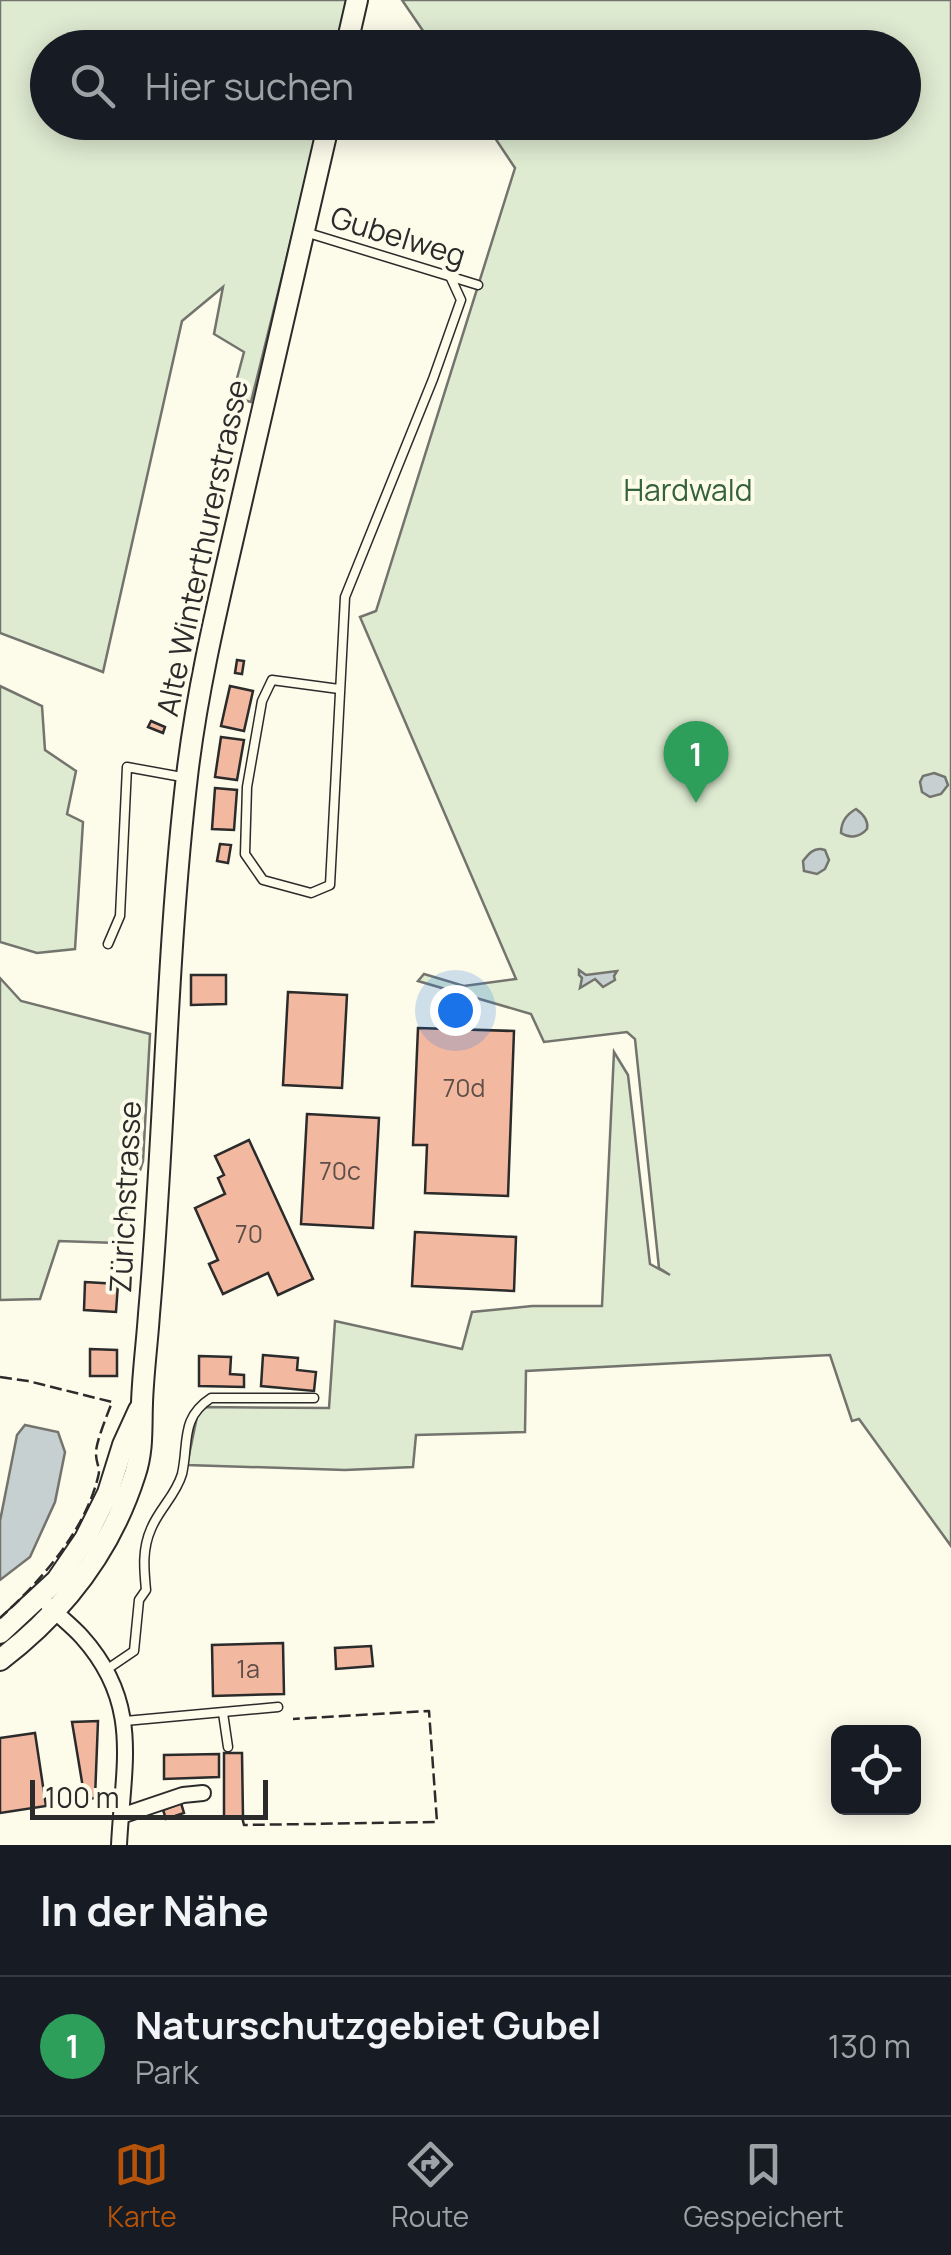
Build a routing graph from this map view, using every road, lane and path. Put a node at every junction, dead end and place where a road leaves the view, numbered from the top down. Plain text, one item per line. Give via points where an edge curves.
1 (357, 0) edge
2 (350, 30) edge
3 (325, 140) edge
4 (304, 231) junction
5 (450, 276) junction
6 (478, 284) dead end
7 (339, 689) junction
8 (187, 778) junction
9 (108, 944) dead end
10 (169, 992) joint
11 (314, 1398) dead end
12 (47, 1605) junction
13 (0, 1634) edge
14 (0, 1660) edge
15 (106, 1670) junction
16 (278, 1708) dead end
17 (223, 1713) junction
18 (125, 1720) junction
19 (228, 1747) dead end
20 (204, 1793) dead end
21 (121, 1816) junction
22 (119, 1845) edge

1 - 2 main road
3 - 4 main road, Alte Winterthurerstrasse
4 - 5 lane, Gubelweg
4 - 8 main road, Alte Winterthurerstrasse via 202,674
5 - 6 lane, Gubelweg
5 - 7 lane via 461,300 345,598
7 - 7 lane via 330,885 310,894 263,880 245,854 247,787 272,680
8 - 9 lane via 127,767 120,916
8 - 10 main road, Alte Winterthurerstrasse
10 - 12 main road, Zürichstrasse via 142,1405 108,1494
11 - 15 lane via 212,1398 199,1406 186,1435 182,1475 151,1528 143,1558 146,1590 134,1651
12 - 13 main road, Zürichstrasse
12 - 14 main road, Zürichstrasse
12 - 15 street
15 - 18 street
16 - 17 lane
17 - 18 lane
17 - 19 lane
18 - 21 street
20 - 21 street
21 - 22 street

